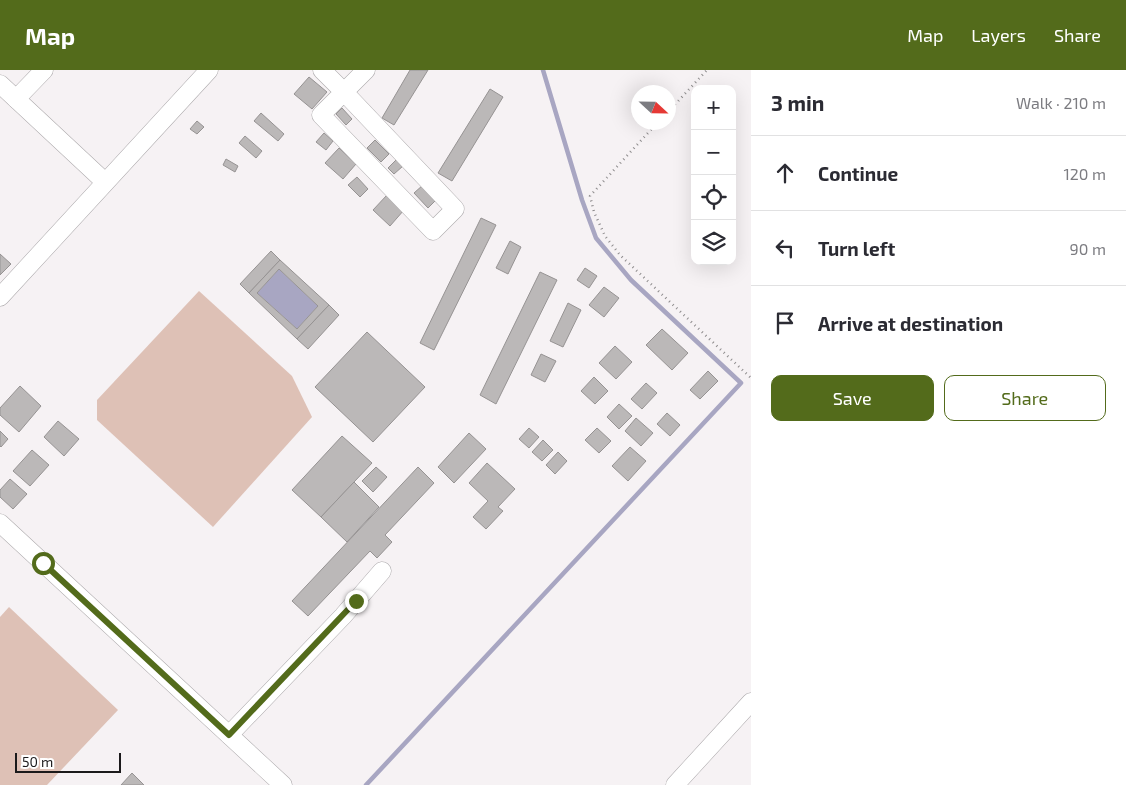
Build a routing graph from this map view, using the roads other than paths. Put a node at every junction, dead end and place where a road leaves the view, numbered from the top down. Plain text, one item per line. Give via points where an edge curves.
1 (44, 70) edge
2 (209, 70) edge
3 (322, 70) edge
4 (366, 70) edge
5 (0, 84) edge
6 (344, 92) junction
7 (16, 99) junction
8 (105, 182) junction
9 (0, 297) edge
10 (0, 523) edge
11 (382, 571) dead end
12 (751, 702) edge
13 (229, 735) junction
14 (283, 785) edge
15 (675, 785) edge

1 - 7 street
2 - 8 street
3 - 6 street
4 - 6 street
5 - 7 street
6 - 6 street via 455,209 433,231 320,115
7 - 8 street
8 - 9 street
10 - 13 street
11 - 13 street
12 - 15 street
13 - 14 street

